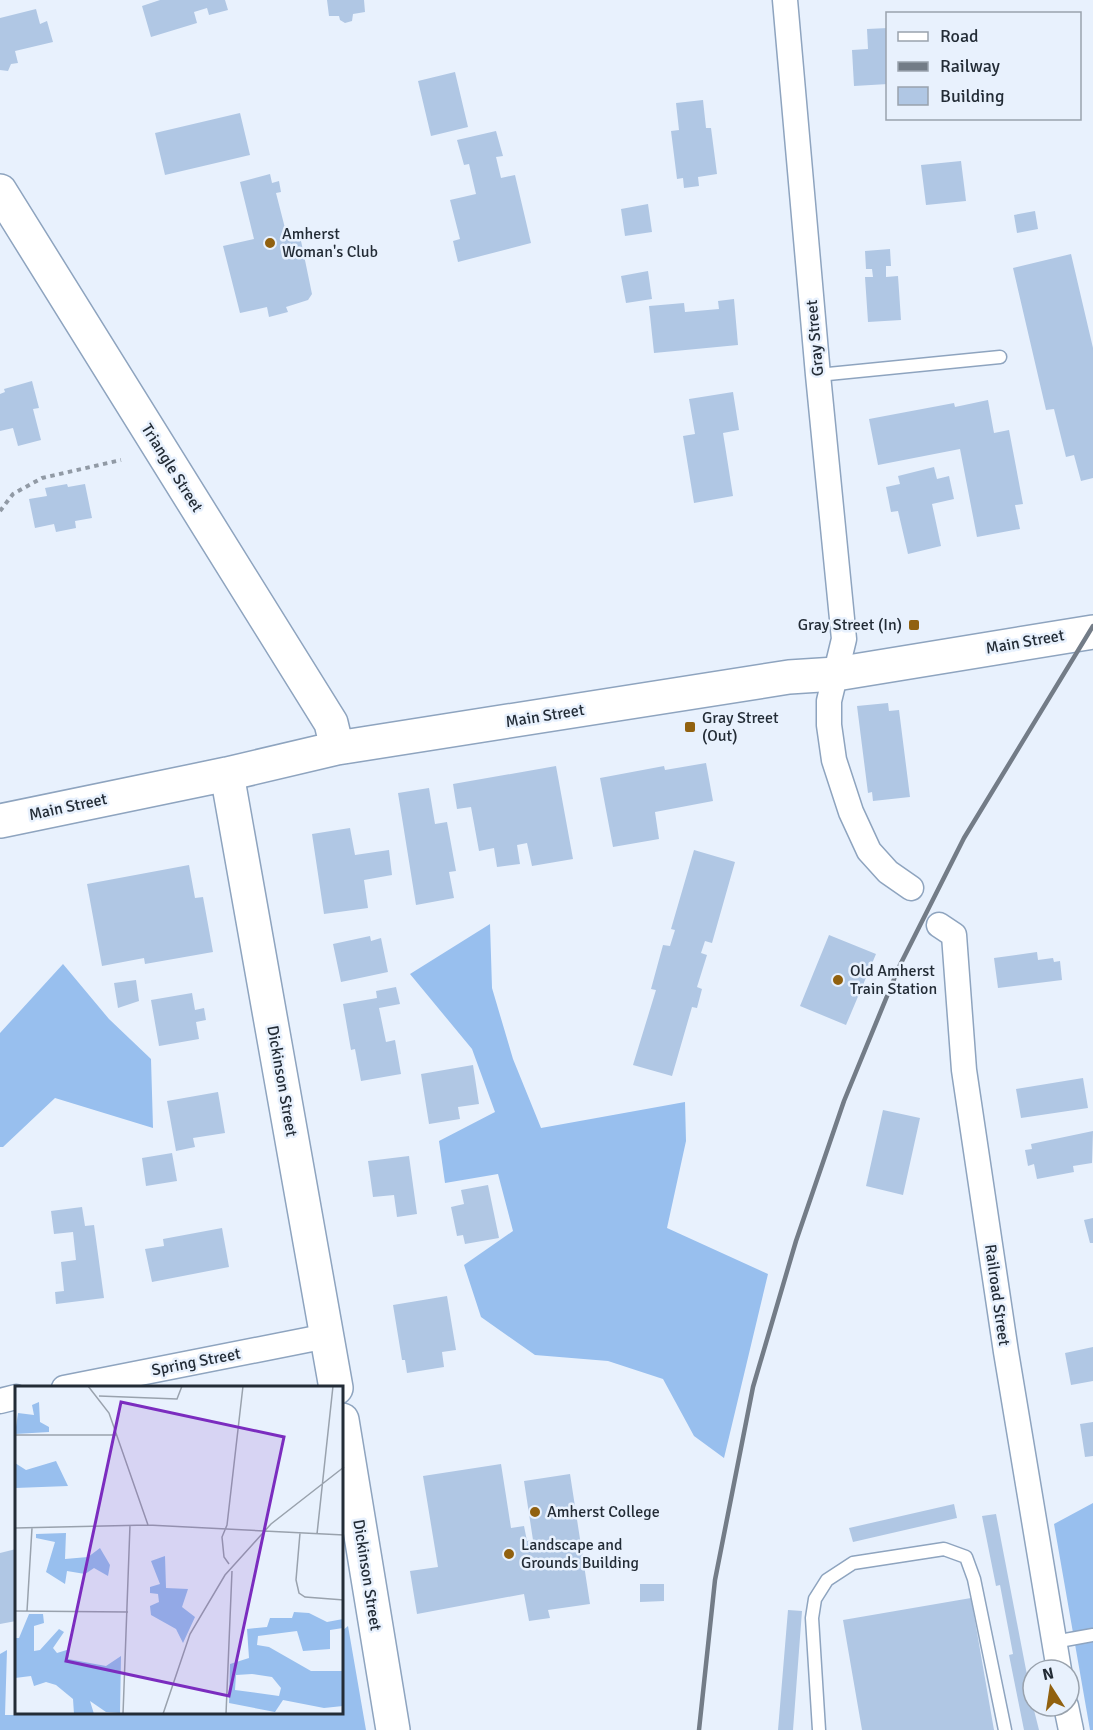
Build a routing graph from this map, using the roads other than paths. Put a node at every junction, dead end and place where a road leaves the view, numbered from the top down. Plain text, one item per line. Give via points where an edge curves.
1 (785, 0) edge
2 (5, 209) edge
3 (1000, 357) dead end
4 (818, 375) junction
5 (1093, 632) edge
6 (836, 674) junction
7 (337, 748) junction
8 (227, 774) junction
9 (0, 821) edge
10 (911, 888) dead end
11 (939, 925) dead end
12 (327, 1336) junction
13 (74, 1386) edge
14 (336, 1386) edge
15 (15, 1397) edge
16 (0, 1401) edge
17 (344, 1432) edge
18 (1093, 1635) edge
19 (1054, 1642) junction
20 (1057, 1658) edge
21 (393, 1730) edge
22 (819, 1730) edge
23 (1005, 1730) edge

1 - 4 street, Gray Street
2 - 7 main road, Triangle Street via 331,723
3 - 4 lane
4 - 6 street, Gray Street via 844,639
5 - 6 main road, Main Street
6 - 7 main road, Main Street via 789,677
6 - 10 street via 829,725 834,760 851,812 869,851 888,872
7 - 8 main road, Main Street
8 - 9 main road, Main Street
8 - 12 main road, Dickinson Street
11 - 19 street, Railroad Street via 954,935 966,1082 1007,1364
12 - 13 street, Spring Street
12 - 14 main road, Dickinson Street
15 - 16 street
17 - 21 main road, Dickinson Street
18 - 19 lane
19 - 20 street, Railroad Street
22 - 23 lane via 812,1618 815,1599 827,1580 853,1563 944,1549 966,1557 974,1579

